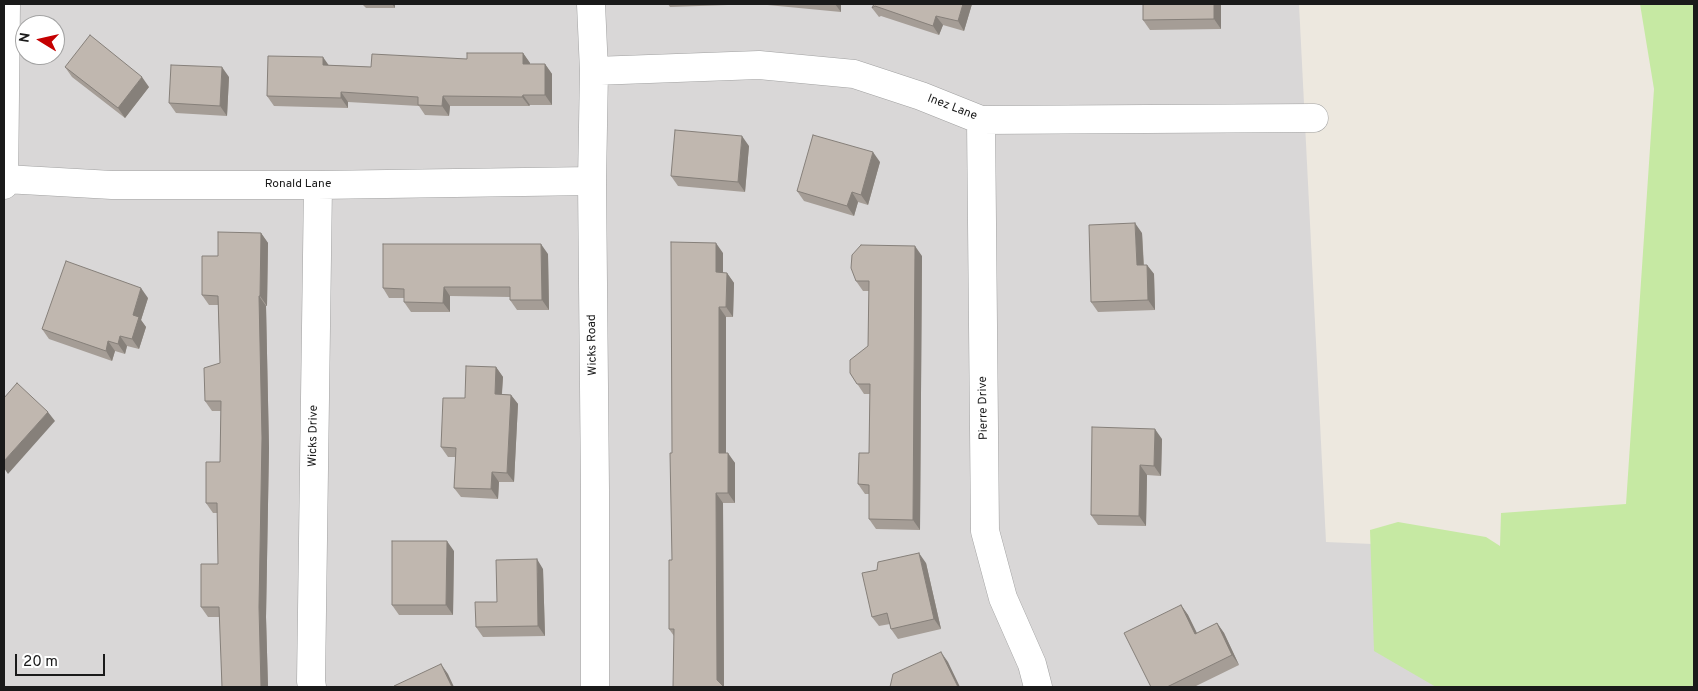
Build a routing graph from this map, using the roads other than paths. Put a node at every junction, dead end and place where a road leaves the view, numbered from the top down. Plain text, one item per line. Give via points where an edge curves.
1 (6, 4) edge
2 (591, 4) edge
3 (594, 71) junction
4 (1314, 118) dead end
5 (981, 120) junction
6 (4, 182) edge
7 (592, 182) junction
8 (318, 185) junction
9 (312, 687) edge
10 (595, 687) edge
11 (1038, 687) edge

1 - 6 street
2 - 3 street, Wicks Road
3 - 5 street, Inez Lane via 759,65 854,74
3 - 7 street, Wicks Road
4 - 5 street, Inez Lane
5 - 11 street, Pierre Drive via 985,531 1003,598 1032,664
6 - 8 street, Ronald Lane
7 - 8 street, Ronald Lane
7 - 10 street, Wicks Road
8 - 9 street, Wicks Drive

